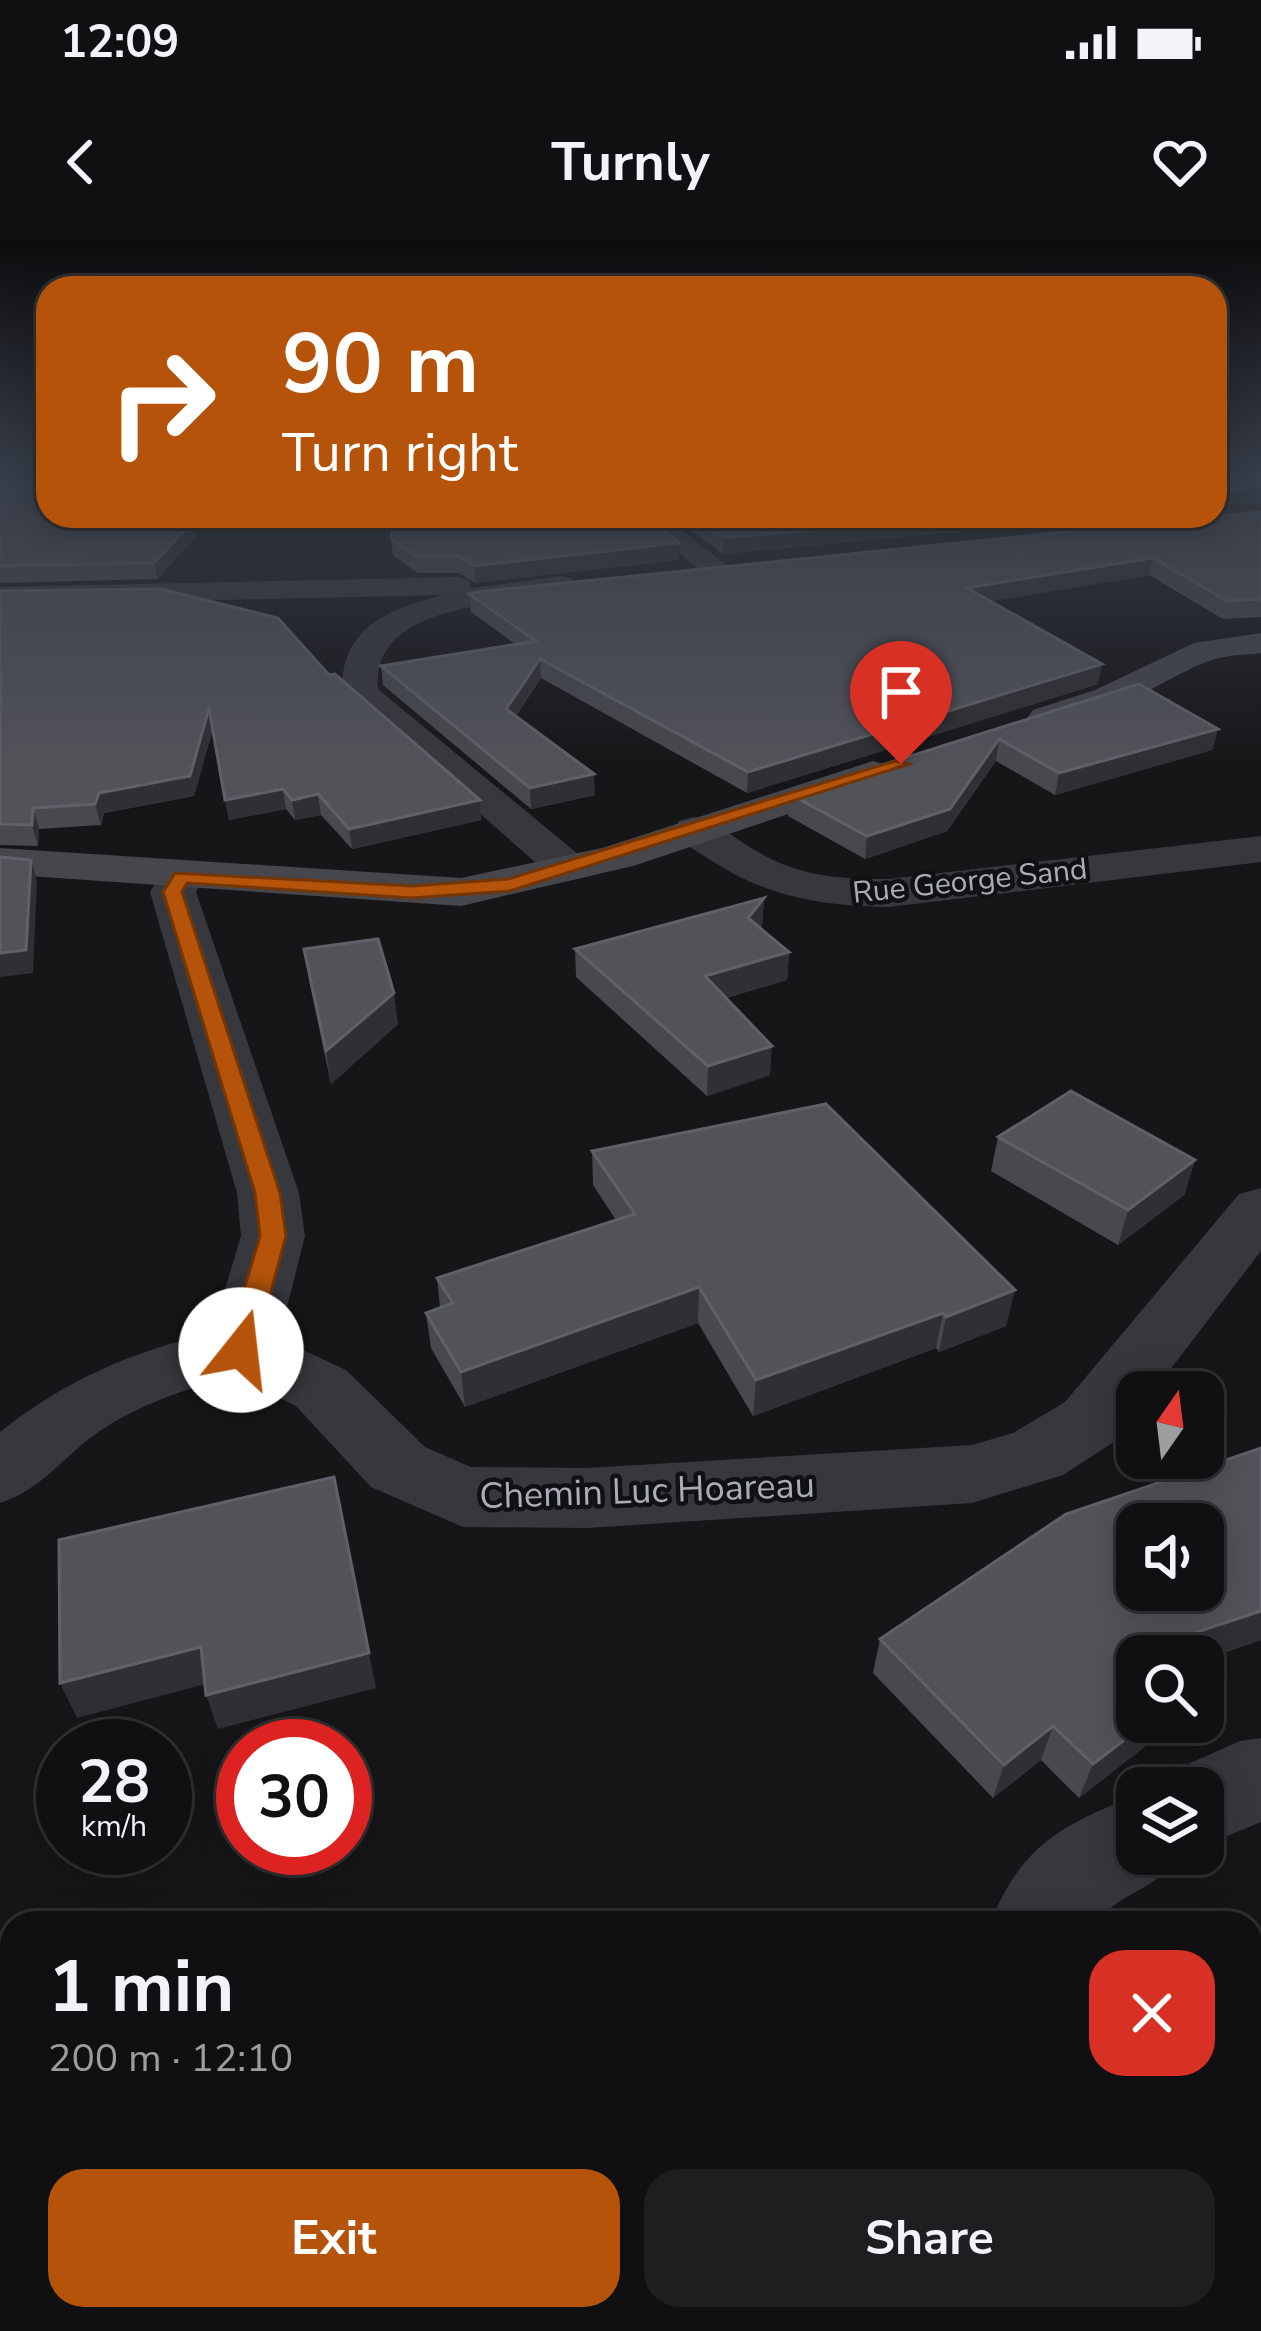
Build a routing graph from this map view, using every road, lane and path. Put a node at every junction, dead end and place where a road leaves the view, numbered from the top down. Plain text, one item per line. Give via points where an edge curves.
1 (695, 572) edge
2 (673, 574) edge
3 (587, 582) edge
4 (523, 588) junction
5 (0, 596) edge
6 (1261, 643) edge
7 (999, 733) edge
8 (912, 761) edge
9 (694, 830) junction
10 (1261, 849) edge
11 (0, 861) edge
12 (568, 868) junction
13 (181, 877) junction
14 (1261, 1208) edge
15 (241, 1350) junction
16 (0, 1474) edge
17 (1261, 1780) edge
18 (1224, 1792) edge
19 (1116, 1852) edge
20 (1047, 1911) edge

1 - 2 street
3 - 4 street
4 - 5 street
4 - 12 street via 423,610 385,631 354,674 360,692
6 - 7 main road via 1206,650 1108,698
8 - 9 main road
9 - 10 street, Rue George Sand via 771,881 828,894
9 - 12 main road
11 - 13 main road
12 - 13 main road via 461,892
13 - 15 street via 172,892 268,1193 273,1236
14 - 15 street, Chemin Luc Hoareau via 1091,1421 1037,1455 972,1474 587,1498 463,1497 398,1467 321,1388
15 - 16 street via 167,1368 73,1413
17 - 18 street
19 - 20 street via 1072,1876

